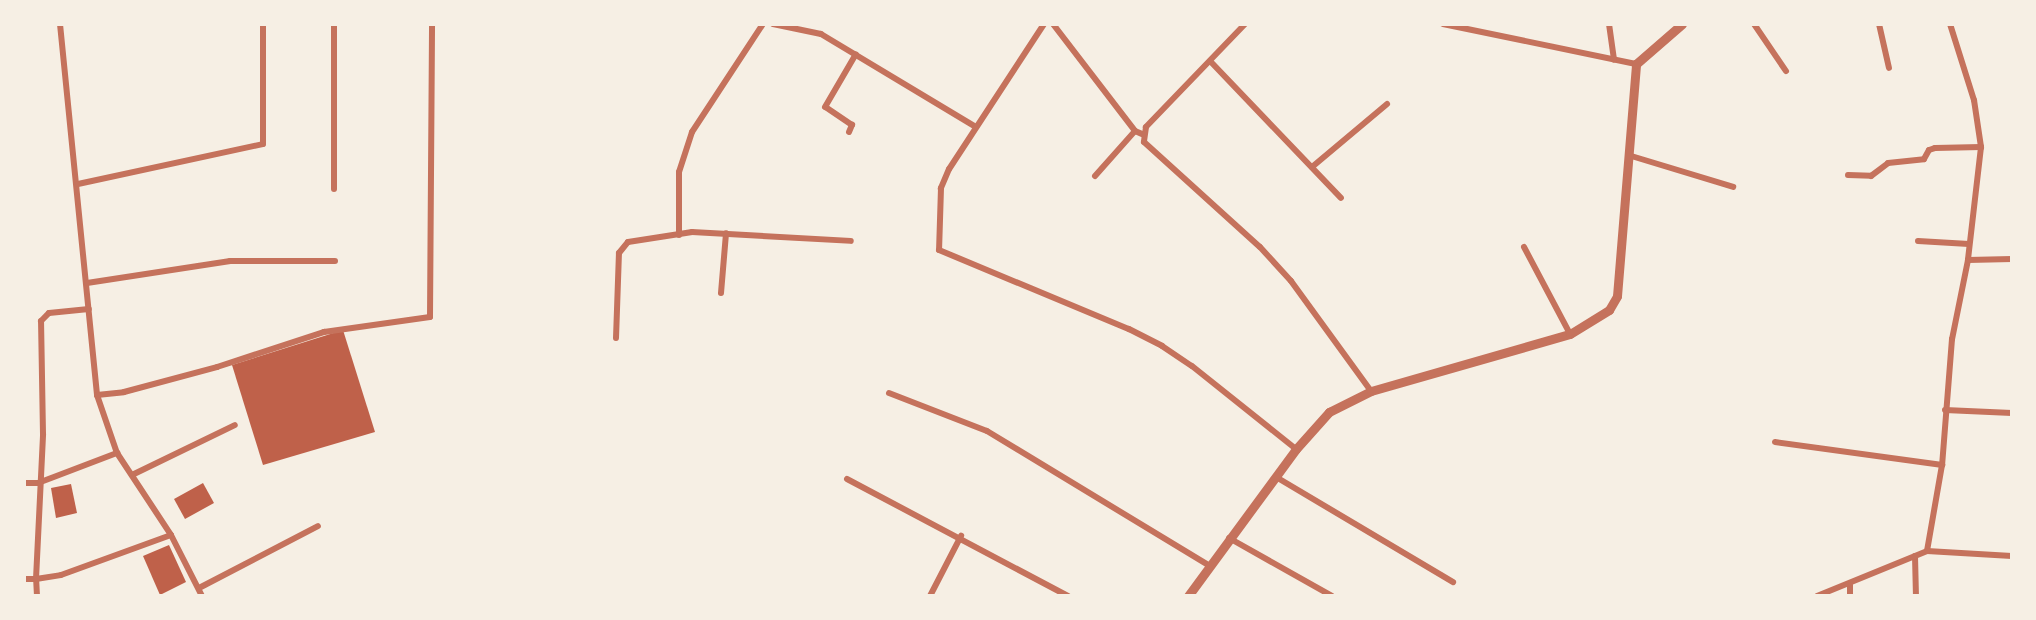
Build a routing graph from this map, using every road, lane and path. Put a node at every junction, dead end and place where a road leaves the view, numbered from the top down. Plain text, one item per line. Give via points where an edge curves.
1 (60, 24) edge
2 (263, 24) edge
3 (334, 24) edge
4 (432, 24) edge
5 (763, 24) edge
6 (773, 24) edge
7 (1044, 24) edge
8 (1053, 24) edge
9 (1245, 24) edge
10 (1443, 24) edge
11 (1609, 24) edge
12 (1682, 24) edge
13 (1754, 24) edge
14 (1879, 24) edge
15 (1950, 24) edge
16 (1475, 27) edge
17 (856, 54) junction
18 (1614, 60) junction
19 (1211, 62) junction
20 (1636, 64) junction
21 (1889, 68) dead end
22 (1786, 71) dead end
23 (1387, 104) dead end
24 (974, 126) junction
25 (849, 132) dead end
26 (1139, 133) junction
27 (1981, 147) junction
28 (1628, 155) junction
29 (1312, 167) junction
30 (1848, 175) dead end
31 (1095, 176) dead end
32 (78, 184) junction
33 (1732, 188) dead end
34 (333, 189) dead end
35 (1341, 198) dead end
36 (726, 233) junction
37 (679, 235) junction
38 (851, 241) dead end
39 (1918, 241) dead end
40 (1969, 244) junction
41 (1524, 246) dead end
42 (2012, 258) edge
43 (1968, 260) junction
44 (335, 261) dead end
45 (87, 283) junction
46 (721, 293) dead end
47 (89, 309) junction
48 (1570, 334) junction
49 (616, 338) dead end
50 (1371, 391) junction
51 (889, 393) dead end
52 (97, 395) junction
53 (1945, 410) junction
54 (2012, 413) edge
55 (235, 425) dead end
56 (1775, 442) dead end
57 (1296, 449) junction
58 (117, 453) junction
59 (1942, 465) junction
60 (134, 474) junction
61 (1276, 477) junction
62 (847, 478) dead end
63 (24, 483) edge
64 (38, 483) junction
65 (318, 526) dead end
66 (171, 536) junction
67 (961, 536) junction
68 (1229, 538) junction
69 (1927, 551) junction
70 (1915, 556) junction
71 (2012, 556) edge
72 (1208, 565) junction
73 (24, 579) edge
74 (36, 579) junction
75 (1453, 582) dead end
76 (1850, 585) junction
77 (199, 588) junction
78 (37, 596) edge
79 (202, 596) edge
80 (930, 596) edge
81 (1068, 596) edge
82 (1188, 596) edge
83 (1332, 596) edge
84 (1817, 596) edge
85 (1850, 596) edge
86 (1916, 596) edge

1 - 32 street
2 - 32 street via 263,144
3 - 34 street
4 - 52 street via 430,317 324,332 217,367 124,392
5 - 37 street via 692,132 679,172
6 - 17 street via 821,34
7 - 24 street via 1021,64
8 - 26 street
9 - 19 street
10 - 16 street
11 - 18 street
12 - 20 street
13 - 22 street
14 - 21 street
15 - 27 street via 1974,100
16 - 18 street
17 - 24 street
17 - 25 street via 825,107 852,124
18 - 20 street
19 - 26 street
19 - 29 street
20 - 28 street
23 - 29 street
24 - 57 street via 941,188 939,250 1162,346
26 - 31 street
26 - 50 street via 1147,148 1276,264
27 - 30 street via 1935,148 1924,159 1888,163 1871,176
27 - 40 street
28 - 33 street
28 - 48 street via 1617,296 1609,310
29 - 35 street
32 - 45 street
36 - 37 street
36 - 38 street
36 - 46 street
37 - 49 street via 622,245 618,253
39 - 40 street
40 - 43 street
41 - 48 street
42 - 43 street
43 - 53 street via 1952,339
44 - 45 street via 230,261
45 - 47 street
47 - 52 street
47 - 64 street via 49,313 41,321 43,434
48 - 50 street
50 - 57 street via 1329,412
51 - 72 street via 987,431
52 - 58 street
53 - 54 street
53 - 59 street
55 - 60 street
56 - 59 street
57 - 61 street
58 - 60 street
58 - 64 street
59 - 69 street
60 - 66 street
61 - 68 street
61 - 75 street
62 - 67 street
63 - 64 street
64 - 74 street
65 - 77 street
66 - 74 street
66 - 77 street
67 - 80 street
67 - 81 street
68 - 72 street
68 - 83 street
69 - 70 street
69 - 71 street
70 - 76 street
70 - 86 street
72 - 82 street
73 - 74 street
74 - 78 street
76 - 84 street
76 - 85 street
77 - 79 street

